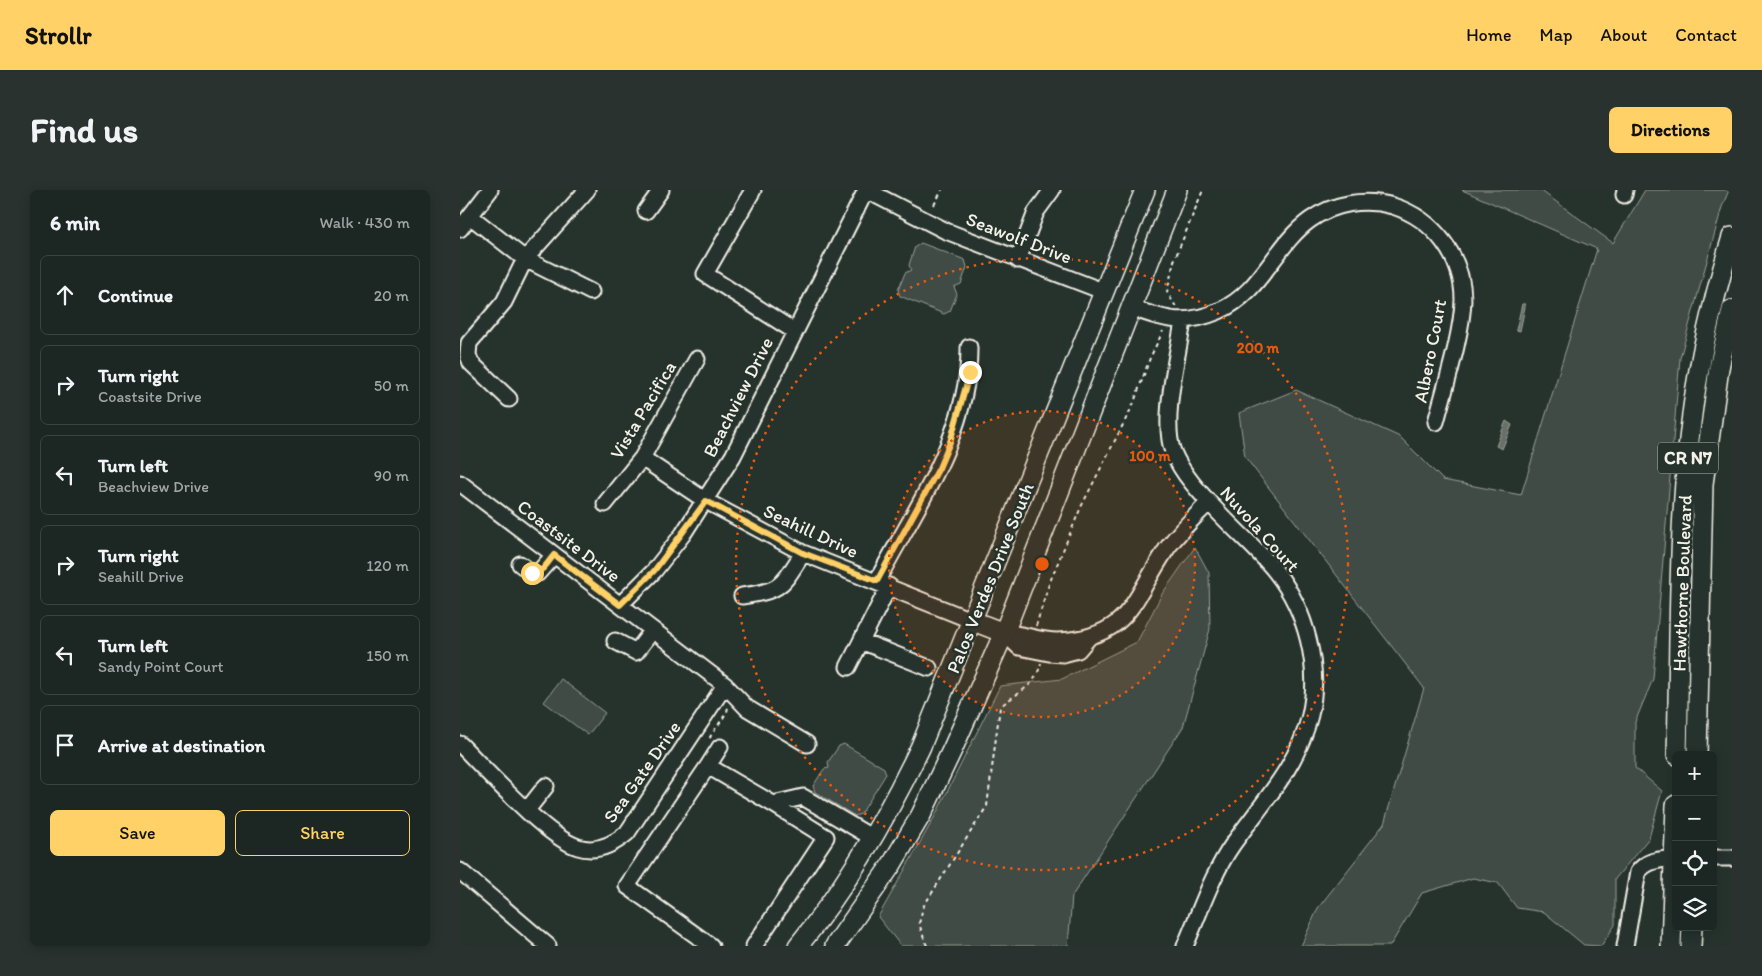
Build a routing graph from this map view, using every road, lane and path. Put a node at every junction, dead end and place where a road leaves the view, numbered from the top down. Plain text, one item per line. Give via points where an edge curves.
1 (490, 190) edge
2 (587, 190) edge
3 (661, 190) edge
4 (753, 190) edge
5 (866, 190) edge
6 (942, 190) edge
7 (1052, 190) edge
8 (1145, 190) edge
9 (1177, 190) edge
10 (1203, 190) edge
11 (934, 205) dead end
12 (646, 211) dead end
13 (470, 216) junction
14 (460, 229) edge
15 (1732, 237) edge
16 (526, 259) junction
17 (1018, 260) junction
18 (591, 292) dead end
19 (1105, 292) junction
20 (1132, 308) junction
21 (1732, 310) edge
22 (1176, 321) junction
23 (794, 331) junction
24 (969, 347) dead end
25 (697, 359) dead end
26 (509, 399) dead end
27 (1436, 422) dead end
28 (642, 458) junction
29 (461, 486) edge
30 (706, 501) junction
31 (1209, 502) junction
32 (605, 504) dead end
33 (803, 553) junction
34 (554, 555) junction
35 (520, 564) dead end
36 (883, 584) junction
37 (742, 596) dead end
38 (620, 605) junction
39 (974, 621) junction
40 (652, 630) junction
41 (1004, 633) junction
42 (616, 641) dead end
43 (861, 641) junction
44 (1034, 644) junction
45 (848, 667) dead end
46 (929, 668) dead end
47 (725, 685) junction
48 (729, 705) dead end
49 (460, 744) edge
50 (807, 744) dead end
51 (720, 747) joint
52 (1677, 751) edge
53 (1697, 751) edge
54 (708, 766) junction
55 (546, 786) dead end
56 (773, 804) junction
57 (527, 810) junction
58 (871, 837) junction
59 (1672, 858) edge
60 (1717, 858) edge
61 (1732, 858) edge
62 (460, 871) edge
63 (1674, 886) edge
64 (855, 918) junction
65 (1692, 931) edge
66 (548, 946) edge
67 (711, 946) edge
68 (754, 946) edge
69 (798, 946) edge
70 (835, 946) edge
71 (927, 946) edge
72 (1185, 946) edge
73 (1625, 946) edge
74 (1672, 946) edge
75 (1691, 946) edge

1 - 13 street
2 - 16 street
3 - 12 street
4 - 23 street via 705,274
5 - 17 street, Seawolf Drive via 946,231
5 - 23 street, Beachview Drive
6 - 11 path
7 - 17 street via 1036,212
8 - 19 main road, Palos Verdes Drive South
9 - 20 main road, Palos Verdes Drive South
10 - 22 path via 1174,261 1167,292 1176,307
13 - 14 street
13 - 16 street
15 - 52 main road, Hawthorne Boulevard / CR N7 via 1706,333 1693,407 1683,510
16 - 18 street
16 - 26 street via 504,302 469,343 471,363
17 - 19 street, Seawolf Drive
19 - 39 main road, Palos Verdes Drive South
20 - 22 street
20 - 41 main road, Palos Verdes Drive South
21 - 53 main road, Hawthorne Boulevard / CR N7 via 1719,368 1703,484
22 - 27 street, Albero Court via 1217,312 1243,297 1296,232 1324,211 1363,202 1398,208 1434,230 1455,261 1460,277 1463,300 1460,324
22 - 31 street, Nuvola Court via 1169,434 1173,452 1193,485
22 - 44 path via 1150,358 1133,405 1081,507 1049,584
23 - 30 street, Beachview Drive via 733,456
24 - 36 street via 970,372 950,442
25 - 28 street, Vista Pacifica
28 - 30 street, Seahill Drive
28 - 32 street, Vista Pacifica
29 - 34 street, Coastsite Drive
30 - 33 street, Seahill Drive
30 - 38 street, Beachview Drive via 654,571
31 - 44 street via 1164,552 1140,594 1116,625 1090,636 1078,650 1064,654
31 - 72 street, Nuvola Court via 1288,589 1306,631 1312,656 1313,693 1310,714 1294,759 1224,858
33 - 36 street, Seahill Drive
33 - 37 street via 782,584 773,590
34 - 35 street via 538,573 532,573
34 - 38 street, Coastsite Drive
36 - 39 street, Seahill Drive
36 - 43 street
38 - 40 street, Coastsite Drive
39 - 41 main road
39 - 58 main road, Palos Verdes Drive South via 905,780
40 - 42 street via 636,652
40 - 47 street, Coastsite Drive
41 - 44 street via 1020,647
41 - 64 main road, Palos Verdes Drive South via 921,815
43 - 45 street
43 - 46 street
44 - 71 path via 1043,656 1038,677 1000,706 987,806 923,907 919,924
47 - 50 street, Coastsite Drive via 748,708
47 - 57 street, Sea Gate Drive via 619,840 594,849 578,847
48 - 51 path via 710,737
49 - 57 street, Sea Gate Drive
51 - 54 street
54 - 56 street
54 - 67 street via 627,886
55 - 57 street
56 - 58 street via 803,797
56 - 68 street via 826,836
58 - 64 main road via 880,844 886,857
58 - 69 main road, Palos Verdes Drive South
59 - 73 street via 1651,861 1638,872
60 - 61 street
62 - 66 street
63 - 74 main road
64 - 70 main road, Palos Verdes Drive South
65 - 75 main road

